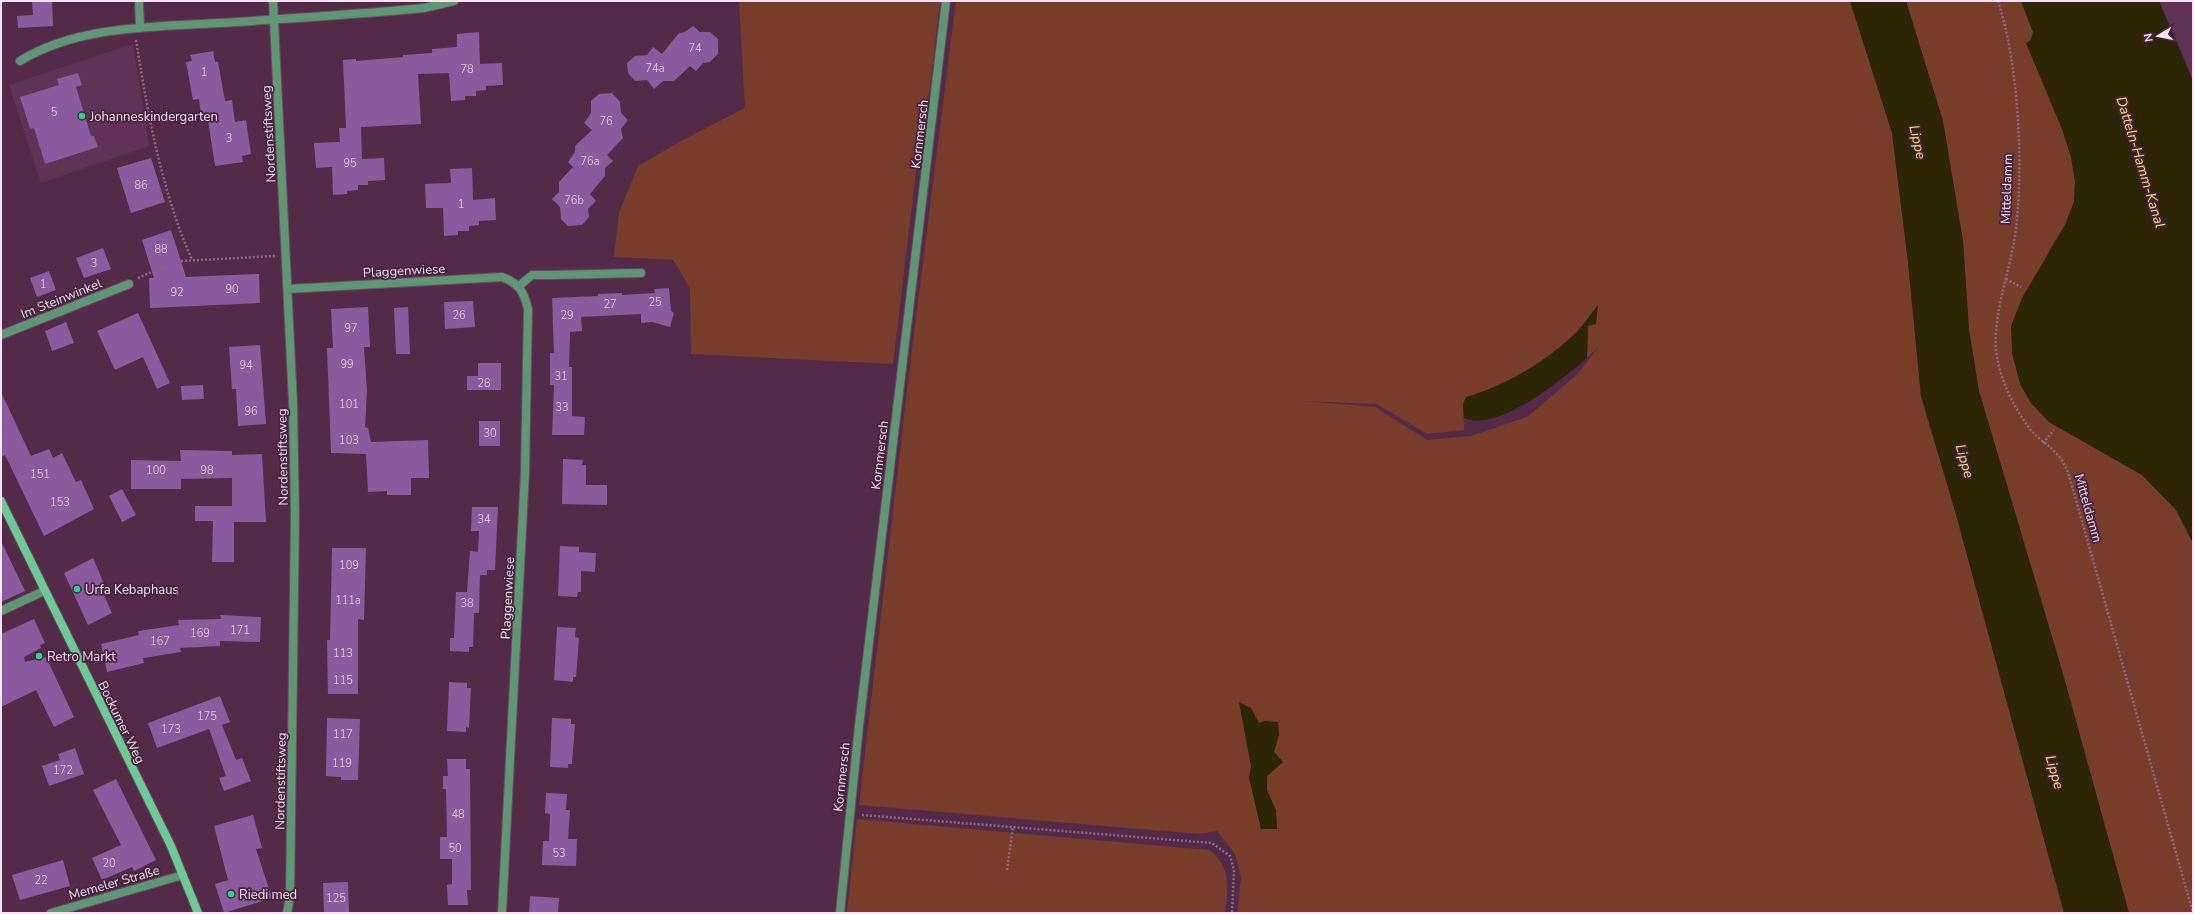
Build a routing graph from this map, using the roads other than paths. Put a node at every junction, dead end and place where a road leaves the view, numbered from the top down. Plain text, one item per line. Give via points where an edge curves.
1 (139, 1) edge
2 (273, 1) edge
3 (454, 1) edge
4 (946, 1) edge
5 (274, 20) junction
6 (137, 29) junction
7 (20, 60) dead end
8 (641, 273) dead end
9 (129, 284) road end
10 (519, 286) junction
11 (288, 289) junction
12 (1, 335) edge
13 (1, 501) edge
14 (44, 591) junction
15 (1, 611) edge
16 (183, 875) junction
17 (51, 913) edge
18 (198, 913) edge
19 (287, 913) edge
20 (502, 913) edge
21 (840, 913) edge

1 - 6 street
2 - 5 street, Nordenstiftsweg
3 - 5 street via 424,8
4 - 21 street, Kornmersch
5 - 6 street
5 - 11 street, Nordenstiftsweg
6 - 7 street via 64,40 38,49
8 - 10 street via 532,275
9 - 12 street, Im Steinwinkel
10 - 11 street, Plaggenwiese via 502,277
10 - 20 street, Plaggenwiese via 525,295 528,309 528,377 518,634
11 - 19 street, Nordenstiftsweg via 295,515 290,888
13 - 14 main road, Bockumer Weg
14 - 15 street
14 - 16 main road, Bockumer Weg
16 - 17 street, Memeler Straße
16 - 18 main road, Bockumer Weg

